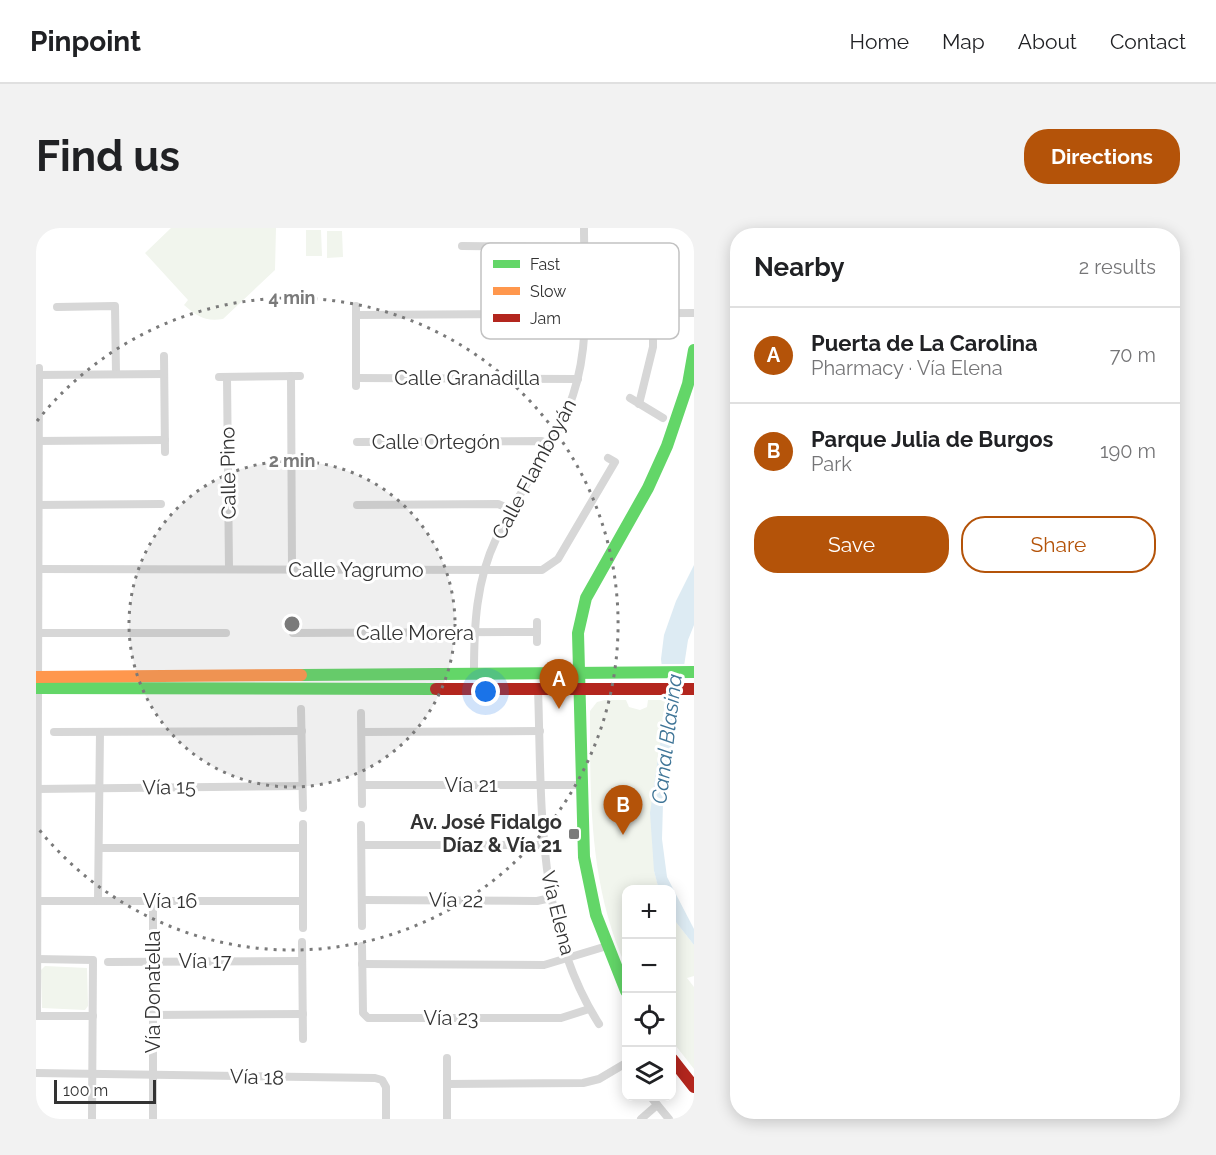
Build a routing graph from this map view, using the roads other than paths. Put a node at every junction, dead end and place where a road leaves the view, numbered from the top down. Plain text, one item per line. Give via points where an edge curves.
1 (462, 246) dead end
2 (481, 246) edge
3 (57, 307) dead end
4 (481, 312) edge
5 (584, 339) edge
6 (653, 339) edge
7 (694, 350) edge
8 (164, 356) dead end
9 (38, 373) edge
10 (116, 374) junction
11 (164, 374) junction
12 (578, 379) junction
13 (630, 398) dead end
14 (639, 404) junction
15 (663, 418) dead end
16 (165, 440) junction
17 (37, 441) edge
18 (357, 442) dead end
19 (550, 445) junction
20 (165, 452) dead end
21 (611, 460) dead end
22 (161, 504) dead end
23 (37, 505) edge
24 (357, 506) dead end
25 (512, 510) junction
26 (37, 569) edge
27 (229, 569) junction
28 (292, 569) junction
29 (484, 570) junction
30 (537, 622) dead end
31 (537, 632) junction
32 (37, 633) edge
33 (226, 633) dead end
34 (293, 633) dead end
35 (474, 633) junction
36 (537, 642) dead end
37 (474, 672) junction
38 (579, 672) junction
39 (694, 672) edge
40 (37, 683) edge
41 (538, 688) junction
42 (578, 689) junction
43 (694, 691) edge
44 (301, 709) dead end
45 (362, 713) dead end
46 (302, 731) junction
47 (540, 731) junction
48 (54, 732) dead end
49 (100, 732) junction
50 (362, 732) junction
51 (362, 785) junction
52 (541, 785) junction
53 (580, 785) junction
54 (302, 786) junction
55 (99, 788) junction
56 (36, 789) edge
57 (362, 804) dead end
58 (303, 808) dead end
59 (303, 824) dead end
60 (362, 825) dead end
61 (362, 845) junction
62 (543, 845) junction
63 (99, 848) junction
64 (303, 848) junction
65 (551, 898) junction
66 (362, 900) junction
67 (37, 901) edge
68 (98, 901) junction
69 (153, 901) junction
70 (303, 901) junction
71 (362, 926) dead end
72 (303, 928) dead end
73 (302, 942) dead end
74 (362, 946) dead end
75 (607, 946) junction
76 (37, 959) edge
77 (569, 959) junction
78 (153, 961) junction
79 (302, 961) junction
80 (108, 962) dead end
81 (362, 964) junction
82 (622, 980) edge
83 (589, 1009) junction
84 (303, 1014) junction
85 (153, 1015) junction
86 (93, 1016) junction
87 (598, 1024) dead end
88 (303, 1039) dead end
89 (447, 1058) dead end
90 (676, 1064) edge
91 (622, 1067) edge
92 (36, 1072) edge
93 (92, 1073) junction
94 (154, 1074) junction
95 (447, 1084) junction
96 (694, 1087) edge
97 (654, 1101) edge
98 (657, 1105) junction
99 (92, 1119) edge
100 (153, 1119) edge
101 (386, 1119) edge
102 (447, 1119) edge
103 (641, 1119) edge
104 (669, 1119) edge

1 - 2 street
3 - 10 street via 114,306
4 - 12 street, Calle Granadilla via 356,310 356,382
5 - 12 street, Calle Flamboyán
6 - 14 street
7 - 38 main road via 688,384 667,446 586,598 579,633
8 - 11 street
9 - 10 street
9 - 17 street
10 - 11 street
11 - 16 street
12 - 19 street, Calle Flamboyán
13 - 14 street
14 - 15 street
16 - 17 street
16 - 20 street
17 - 23 street
18 - 19 street, Calle Ortegón via 542,441
19 - 25 street, Calle Flamboyán
21 - 29 street, Calle Yagrumo via 551,566 542,570
22 - 23 street
23 - 26 street
24 - 25 street via 498,504
25 - 29 street, Calle Flamboyán
26 - 27 street, Calle Yagrumo
26 - 32 street
27 - 28 street, Calle Yagrumo
27 - 28 street, Calle Pino via 223,377 295,376
28 - 29 street, Calle Yagrumo
29 - 35 street, Calle Flamboyán
30 - 31 street
31 - 35 street, Calle Morera
31 - 36 street
32 - 33 street
32 - 40 street
34 - 35 street, Calle Morera
35 - 37 street, Calle Flamboyán
37 - 38 main road
37 - 40 main road
38 - 39 main road
38 - 42 main road
40 - 41 main road
40 - 56 street
41 - 42 main road
41 - 47 street, Vía Elena
42 - 43 main road
42 - 53 main road
44 - 46 street
45 - 50 street
46 - 49 street
46 - 54 street
47 - 50 street
47 - 52 street, Vía Elena
48 - 49 street
49 - 55 street
50 - 51 street
51 - 52 street, Vía 21
51 - 57 street
52 - 53 street, Vía 21
52 - 62 street, Vía Elena
53 - 75 main road via 588,882
54 - 55 street, Vía 15
54 - 58 street
55 - 56 street, Vía 15
55 - 63 street
56 - 67 street
59 - 64 street
60 - 61 street
61 - 62 street
61 - 66 street
62 - 65 street, Vía Elena
63 - 64 street
63 - 68 street
64 - 70 street
65 - 66 street, Vía 22
65 - 77 street, Vía Elena
66 - 71 street
67 - 68 street, Vía 16
67 - 76 street
68 - 69 street, Vía 16
69 - 70 street, Vía 16
69 - 78 street, Vía Donatella
70 - 72 street
73 - 79 street
74 - 81 street, Vía 23
75 - 77 street
75 - 82 main road
76 - 86 street via 93,960
76 - 86 street via 37,1016
77 - 81 street via 544,965
77 - 83 street, Vía Elena
78 - 79 street, Vía 17
78 - 80 street, Vía 17
78 - 85 street, Vía Donatella
79 - 84 street
81 - 83 street, Vía 23 via 363,1013 368,1018 561,1018
83 - 87 street, Vía Elena
84 - 85 street
84 - 88 street
85 - 94 street, Vía Donatella
86 - 93 street
89 - 95 street
90 - 96 main road
91 - 95 street via 583,1083
92 - 93 street, Vía 18
93 - 94 street, Vía 18
93 - 99 street
94 - 100 street, Vía Donatella
94 - 101 street, Vía 18 via 375,1078 382,1080 386,1088
95 - 102 street
97 - 98 street
98 - 103 street
98 - 104 street

